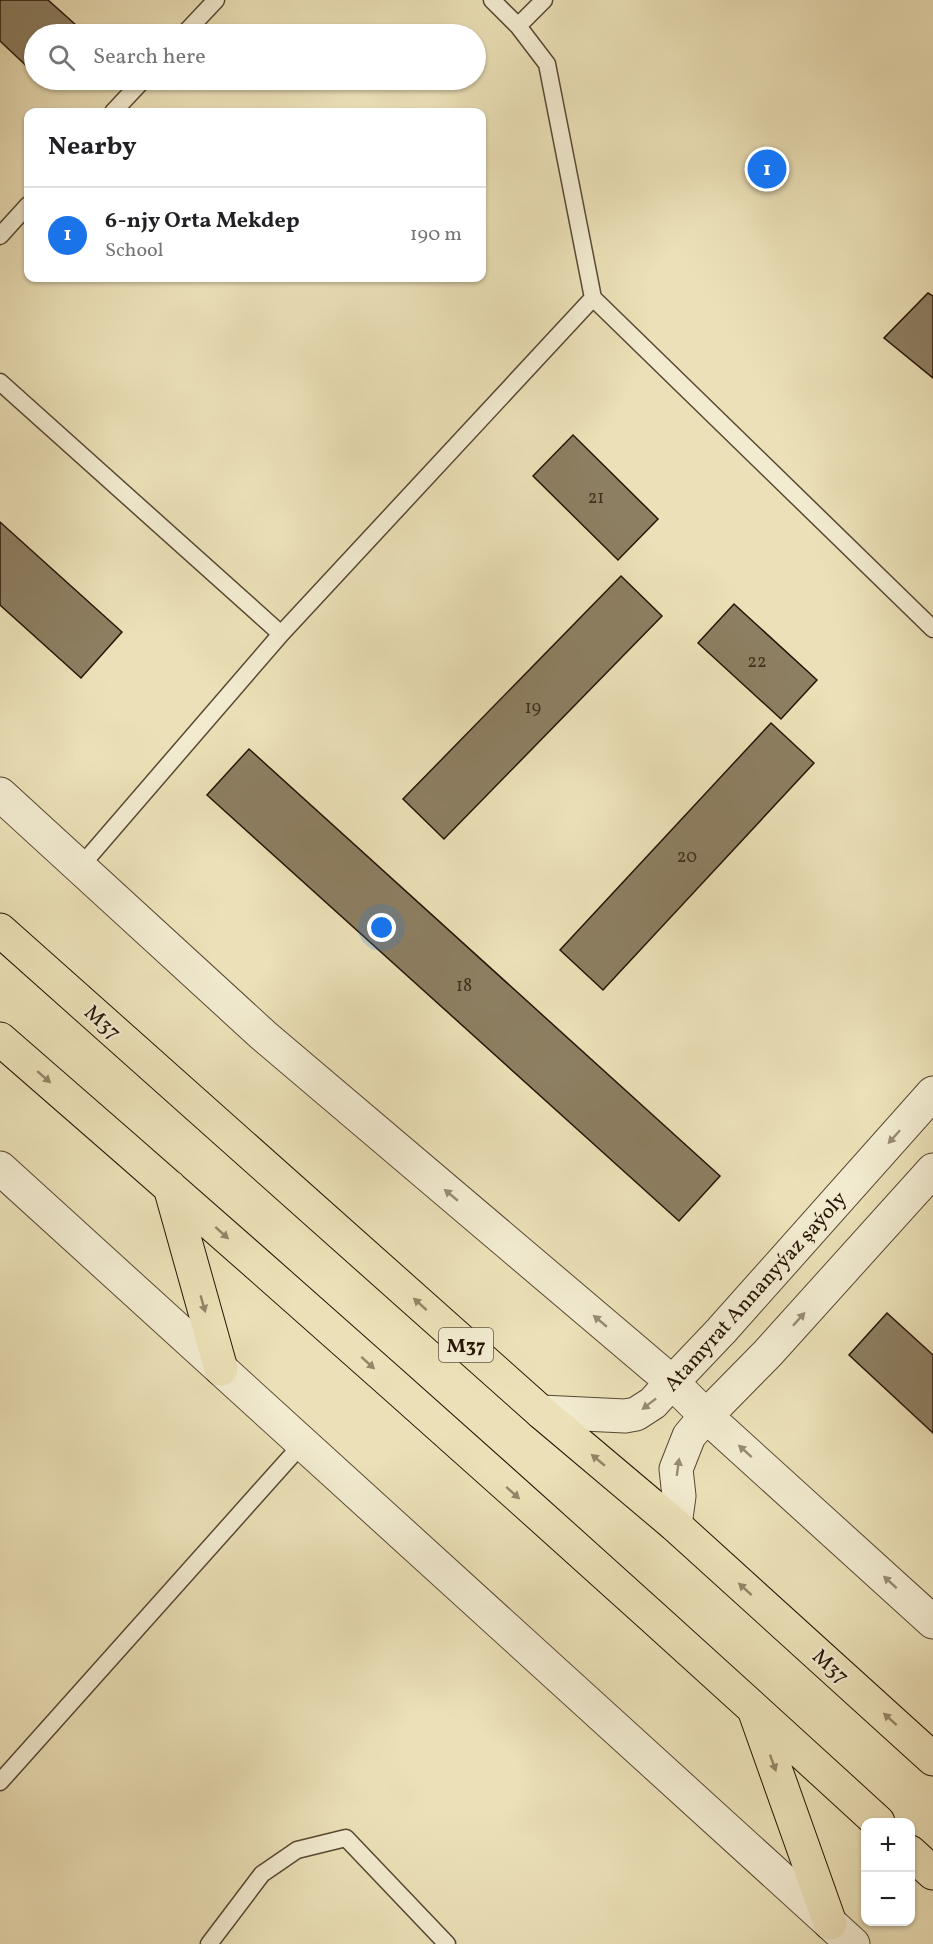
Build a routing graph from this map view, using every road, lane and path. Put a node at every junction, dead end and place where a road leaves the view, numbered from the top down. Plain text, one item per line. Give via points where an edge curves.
1 (216, 0) edge
2 (492, 0) edge
3 (544, 0) edge
4 (193, 24) edge
5 (518, 26) junction
6 (134, 90) edge
7 (117, 108) edge
8 (24, 209) edge
9 (0, 236) edge
10 (593, 298) junction
11 (0, 382) edge
12 (933, 629) edge
13 (280, 634) junction
14 (0, 794) edge
15 (80, 867) junction
16 (0, 930) edge
17 (0, 1039) edge
18 (933, 1093) edge
19 (0, 1168) edge
20 (933, 1170) edge
21 (170, 1186) junction
22 (221, 1369) junction
23 (672, 1382) junction
24 (541, 1412) junction
25 (706, 1416) junction
26 (303, 1443) junction
27 (675, 1525) junction
28 (933, 1622) edge
29 (753, 1708) junction
30 (933, 1759) edge
31 (0, 1782) edge
32 (874, 1818) edge
33 (915, 1857) edge
34 (933, 1873) edge
35 (841, 1934) edge
36 (437, 1941) edge
37 (209, 1944) edge

1 - 4 lane
2 - 5 lane
3 - 5 lane
5 - 10 lane via 548,64
6 - 7 lane
8 - 9 lane
10 - 12 lane
10 - 13 lane
11 - 13 lane
13 - 15 lane
14 - 15 street
23 -> 15 street via 263,1035
24 -> 16 highway, M37 / M37
17 -> 21 highway
18 -> 23 street, Atamyrat Annanyýaz şaýoly
19 - 22 street
25 -> 20 street
21 -> 22 highway
21 -> 29 highway
22 - 26 street
23 -> 24 street, Atamyrat Annanyýaz şaýoly via 636,1414
23 - 25 street
27 -> 24 highway, M37 / M37
27 -> 25 street via 679,1496 676,1468 689,1436
28 -> 25 street
26 - 31 lane
26 - 35 street
30 -> 27 highway, M37 / M37
29 - 32 highway
29 -> 35 highway
33 - 34 highway
36 - 37 lane via 346,1838 297,1850 262,1874

